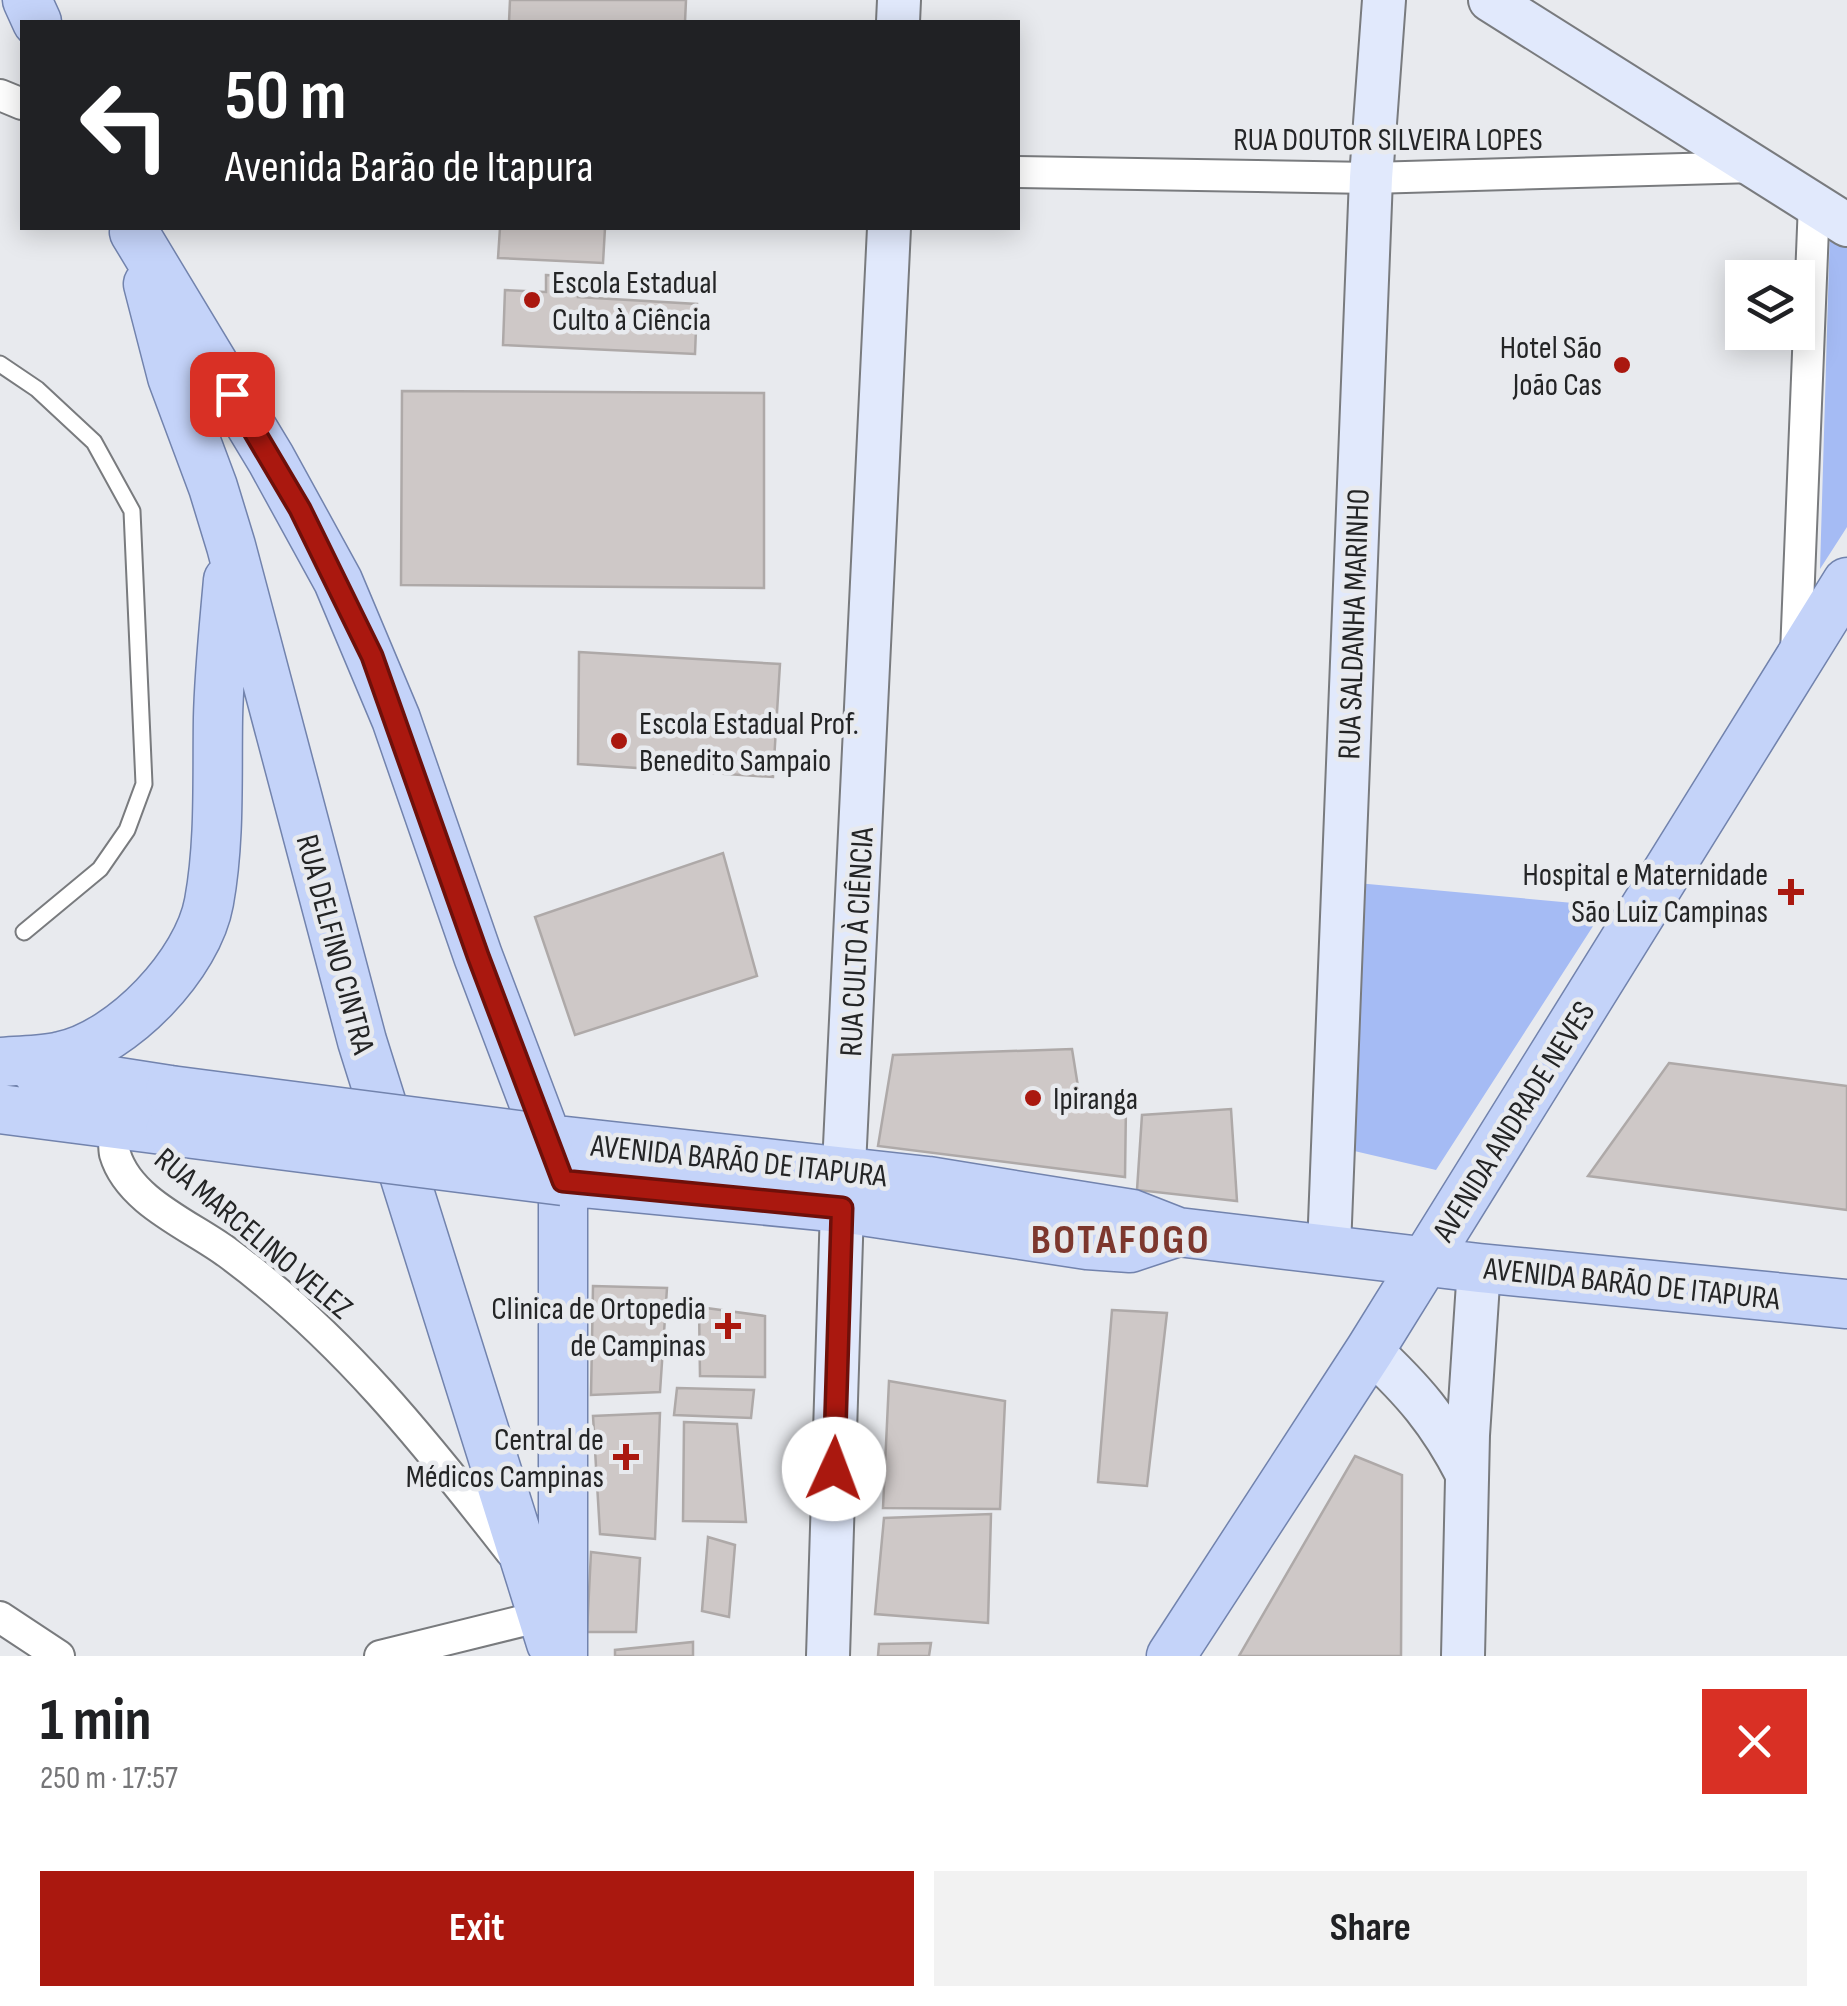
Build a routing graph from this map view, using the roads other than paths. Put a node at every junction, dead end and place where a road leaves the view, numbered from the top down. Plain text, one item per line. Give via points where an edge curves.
1 (1384, 0) edge
2 (1490, 0) edge
3 (1758, 168) junction
4 (1020, 172) edge
5 (1371, 178) junction
6 (1831, 214) edge
7 (133, 230) edge
8 (889, 230) edge
9 (0, 364) edge
10 (272, 459) junction
11 (213, 487) junction
12 (231, 546) junction
13 (1847, 582) edge
14 (1796, 669) junction
15 (24, 932) dead end
16 (0, 1063) edge
17 (0, 1109) edge
18 (170, 1111) junction
19 (115, 1123) junction
20 (556, 1160) junction
21 (844, 1190) junction
22 (1328, 1248) junction
23 (1425, 1261) junction
24 (1478, 1268) junction
25 (1847, 1304) edge
26 (1370, 1350) junction
27 (1467, 1474) junction
28 (526, 1571) junction
29 (1205, 1608) junction
30 (0, 1617) edge
31 (553, 1642) edge
32 (60, 1656) edge
33 (380, 1656) edge
34 (828, 1656) edge
35 (1171, 1656) edge
36 (1202, 1656) edge
37 (1463, 1656) edge

1 - 5 street, RUA SALDANHA MARINHO
2 - 3 street
3 - 5 street, RUA DOUTOR SILVEIRA LOPES
3 - 6 street
4 - 5 street, RUA DOUTOR SILVEIRA LOPES
5 - 22 street, RUA SALDANHA MARINHO
6 - 14 street
7 - 10 main road
7 - 11 main road, RUA DELFINO CINTRA via 172,377
8 - 21 street, RUA CULTO À CIÊNCIA
9 - 15 lane via 37,388 94,442 132,511 144,784 128,830 100,869
10 - 11 main road via 235,469
10 - 20 main road via 372,656
11 - 12 main road, RUA DELFINO CINTRA
12 - 16 main road via 209,906 174,975 129,1021 62,1056
12 - 28 main road, RUA DELFINO CINTRA via 362,1041
13 - 14 main road, AVENIDA ANDRADE NEVES
14 - 23 main road, AVENIDA ANDRADE NEVES
16 - 18 main road, AVENIDA BARÃO DE ITAPURA
17 - 19 main road, AVENIDA BARÃO DE ITAPURA
18 - 19 main road, AVENIDA BARÃO DE ITAPURA
18 - 20 main road, AVENIDA BARÃO DE ITAPURA, bridge
19 - 28 street, RUA MARCELINO VELEZ via 115,1153 138,1188 303,1312 406,1420
20 - 21 main road, AVENIDA BARÃO DE ITAPURA
20 - 31 main road
21 - 22 main road, AVENIDA BARÃO DE ITAPURA via 1101,1246 1130,1248 1178,1232
21 - 34 street, RUA CULTO À CIÊNCIA
22 - 23 main road, AVENIDA BARÃO DE ITAPURA
23 - 24 main road, AVENIDA BARÃO DE ITAPURA
23 - 26 main road, AVENIDA ANDRADE NEVES
24 - 25 main road, AVENIDA BARÃO DE ITAPURA
24 - 27 street
26 - 27 street via 1444,1430
26 - 29 main road, AVENIDA ANDRADE NEVES
27 - 37 street
28 - 31 main road, RUA DELFINO CINTRA
29 - 35 main road, AVENIDA ANDRADE NEVES
29 - 36 main road
30 - 32 street
31 - 33 street

